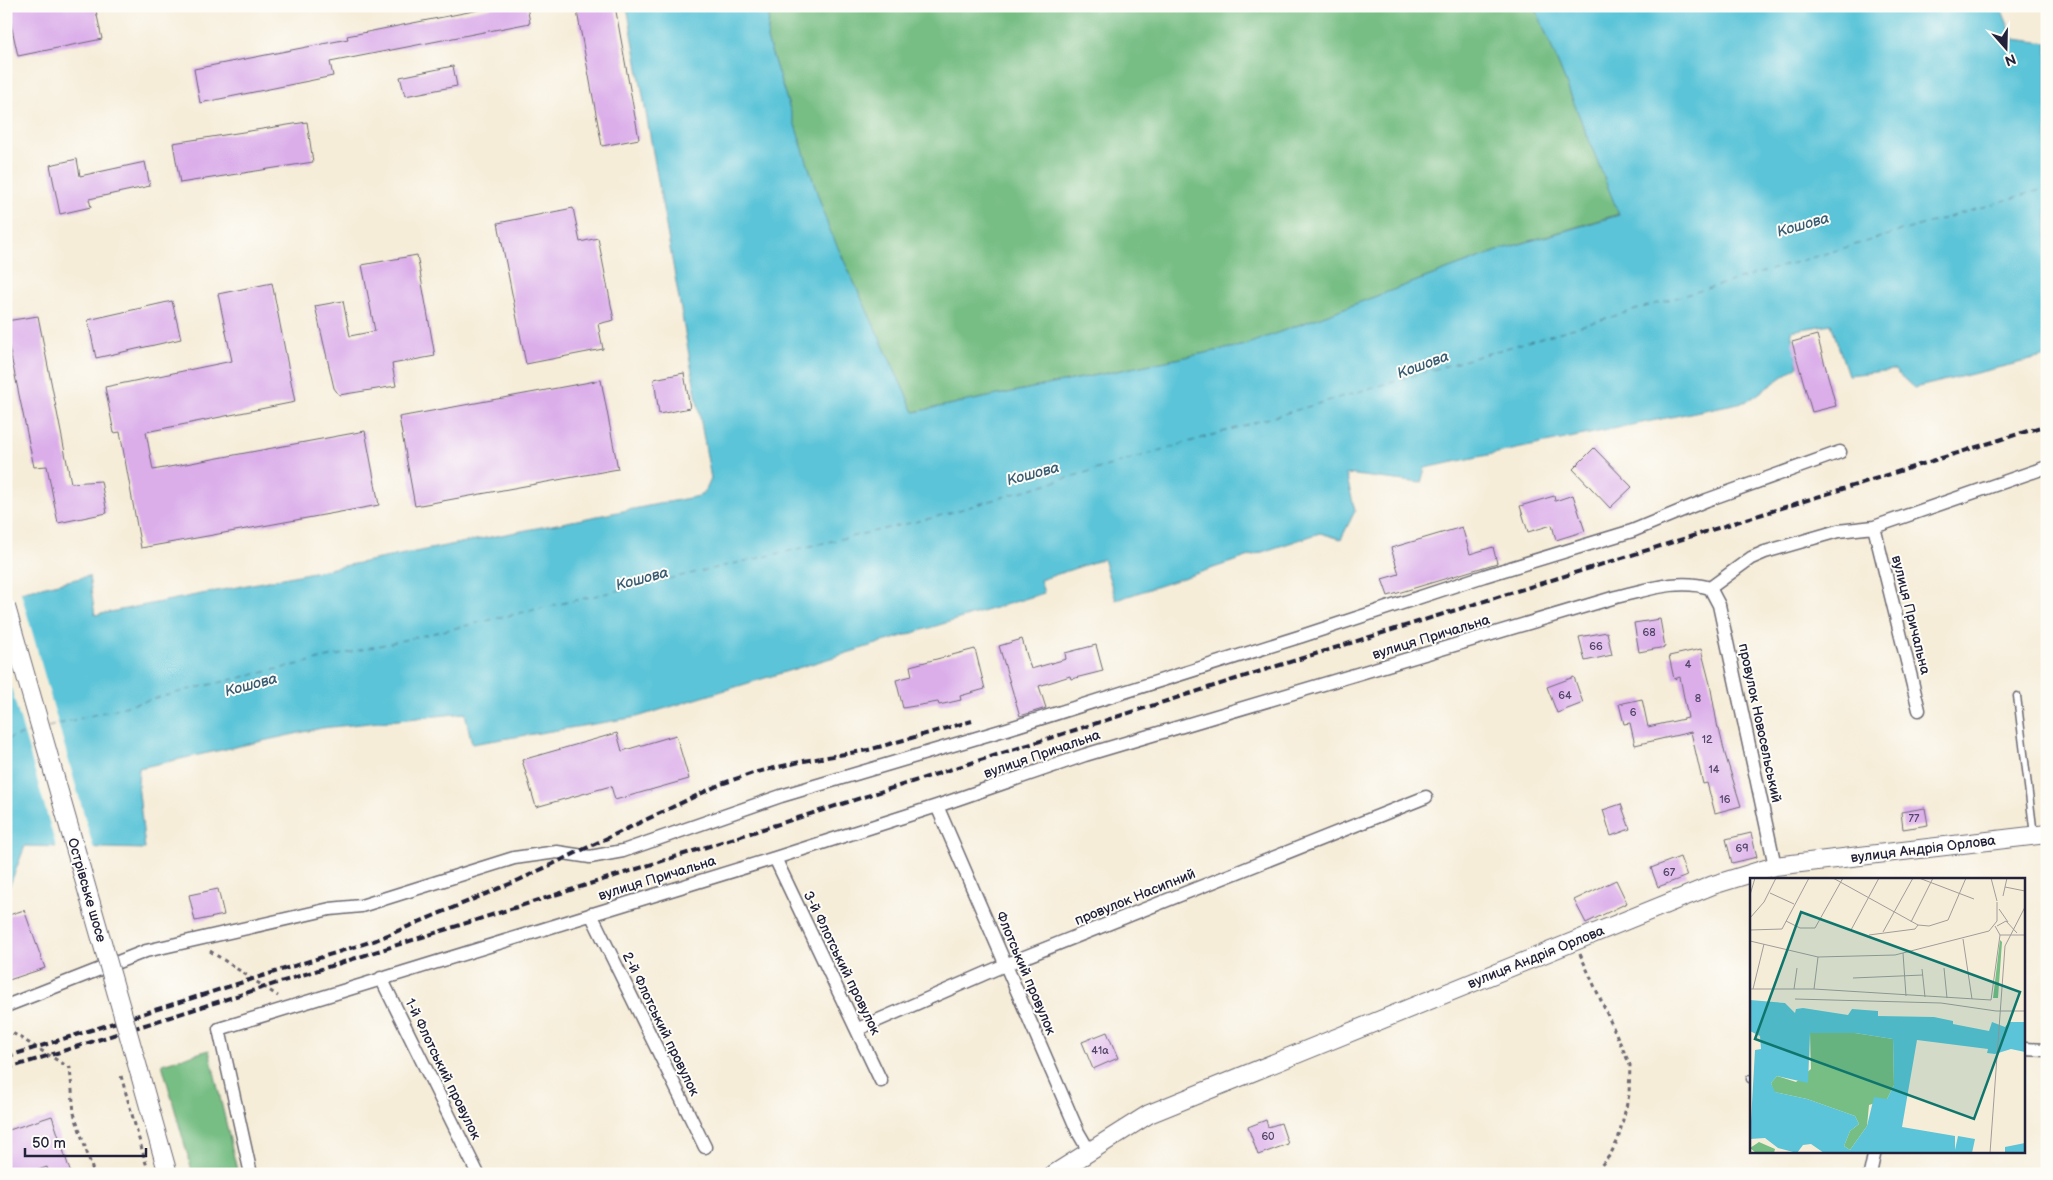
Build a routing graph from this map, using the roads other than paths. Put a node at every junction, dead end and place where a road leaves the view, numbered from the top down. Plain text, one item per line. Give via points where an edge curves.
1 (1840, 452) dead end
2 (2047, 467) edge
3 (1874, 527) junction
4 (1710, 588) junction
5 (6, 607) edge
6 (2017, 696) dead end
7 (1919, 710) dead end
8 (1426, 797) dead end
9 (937, 806) junction
10 (2040, 835) edge
11 (775, 858) junction
12 (1774, 866) junction
13 (591, 914) junction
14 (1007, 964) junction
15 (381, 978) junction
16 (6, 1006) edge
17 (858, 1029) junction
18 (2026, 1050) edge
19 (2047, 1050) edge
20 (881, 1081) dead end
21 (704, 1147) dead end
22 (1089, 1151) junction
23 (1875, 1152) edge
24 (168, 1174) edge
25 (251, 1174) edge
26 (478, 1174) edge
27 (1054, 1174) edge
28 (1870, 1174) edge

1 - 16 street via 1632,531 1007,729 781,796 622,851 590,857 557,852 514,858 361,906 330,909 146,951
2 - 3 street
3 - 4 street via 1838,532 1765,552 1751,558
3 - 7 street, вулиця Причальна
4 - 9 street, вулиця Причальна via 1697,584 1670,584 1616,597 1085,755
4 - 12 street, провулок Новосельський via 1719,605
5 - 24 street, Острівське шосе, bridge
6 - 10 lane
8 - 14 street, провулок Насипний
9 - 11 street, вулиця Причальна
9 - 14 street, Флотський провулок
10 - 12 street, вулиця Андрія Орлова
11 - 13 street, вулиця Причальна
11 - 17 street, 3-й Флотський провулок
12 - 22 street, вулиця Андрія Орлова via 1713,885 1150,1114
13 - 15 street, вулиця Причальна
13 - 21 street, 2-й Флотський провулок
14 - 17 street, провулок Насипний
14 - 22 street, Флотський провулок
15 - 25 street, вулиця Причальна via 219,1029
15 - 26 street, 1-й Флотський провулок
17 - 20 street, 3-й Флотський провулок
18 - 19 street
22 - 27 street, вулиця Андрія Орлова
23 - 28 street

